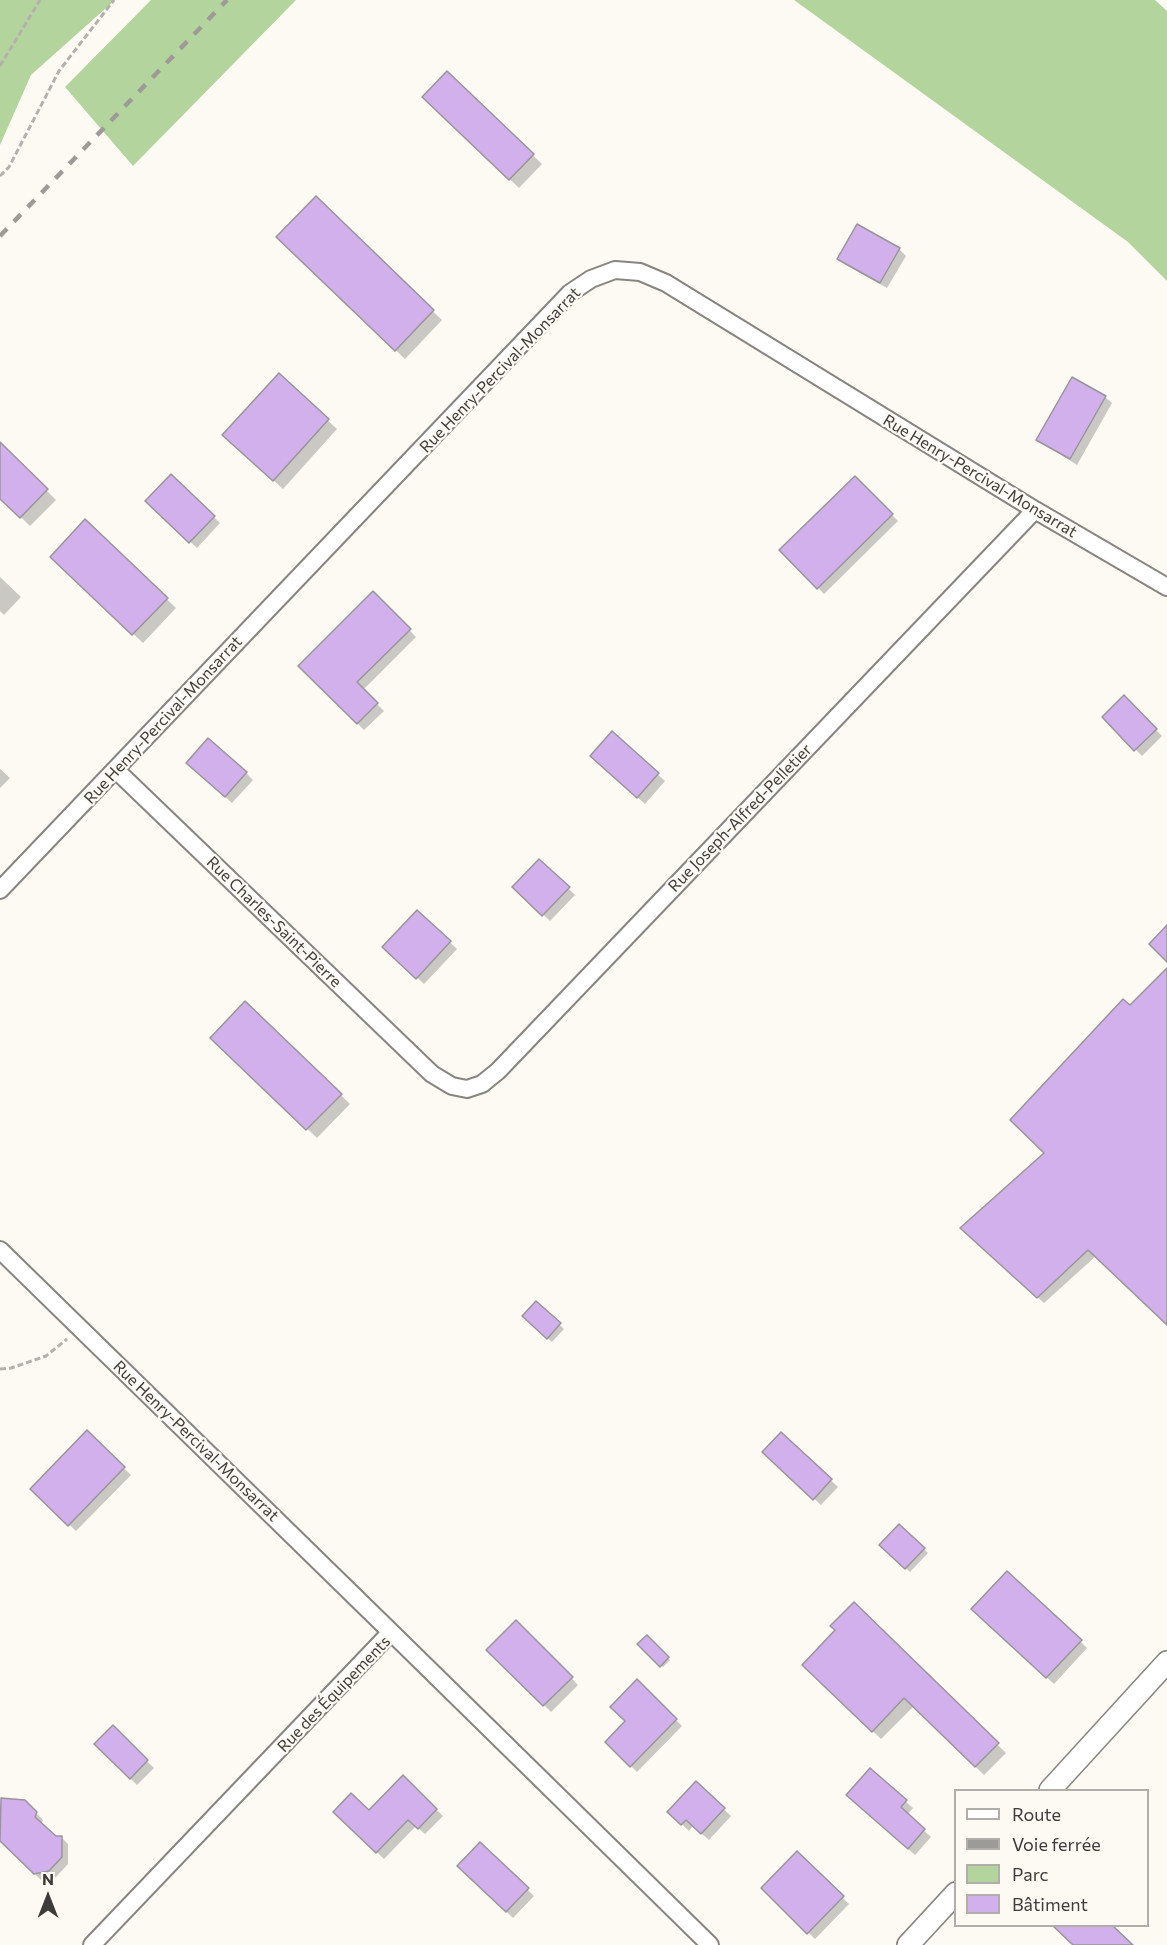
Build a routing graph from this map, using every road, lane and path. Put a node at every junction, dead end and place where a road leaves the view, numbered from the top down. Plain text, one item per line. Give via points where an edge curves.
1 (40, 0) edge
2 (114, 0) edge
3 (0, 66) edge
4 (0, 176) edge
5 (1035, 510) junction
6 (1167, 587) edge
7 (117, 771) junction
8 (0, 891) edge
9 (432, 1074) joint
10 (0, 1250) edge
11 (78, 1326) junction
12 (0, 1369) edge
13 (392, 1632) junction
14 (1167, 1662) edge
15 (1052, 1789) edge
16 (954, 1895) edge
17 (92, 1945) edge
18 (710, 1945) edge
19 (908, 1945) edge

1 - 3 path
2 - 4 path via 59,71 9,167
5 - 6 street, Rue Henry-Percival-Monsarrat
5 - 7 street, Rue Henry-Percival-Monsarrat via 666,283 640,272 615,270 570,293
5 - 9 street, Rue Joseph-Alfred-Pelletier via 498,1071 482,1084 467,1089 452,1086
7 - 8 street, Rue Henry-Percival-Monsarrat
7 - 9 street, Rue Charles-Saint-Pierre
10 - 11 street, Rue Henry-Percival-Monsarrat
11 - 12 path via 46,1356
11 - 13 street, Rue Henry-Percival-Monsarrat
13 - 17 street, Rue des Équipements
13 - 18 street, Rue des Équipements
14 - 15 street
16 - 19 street

